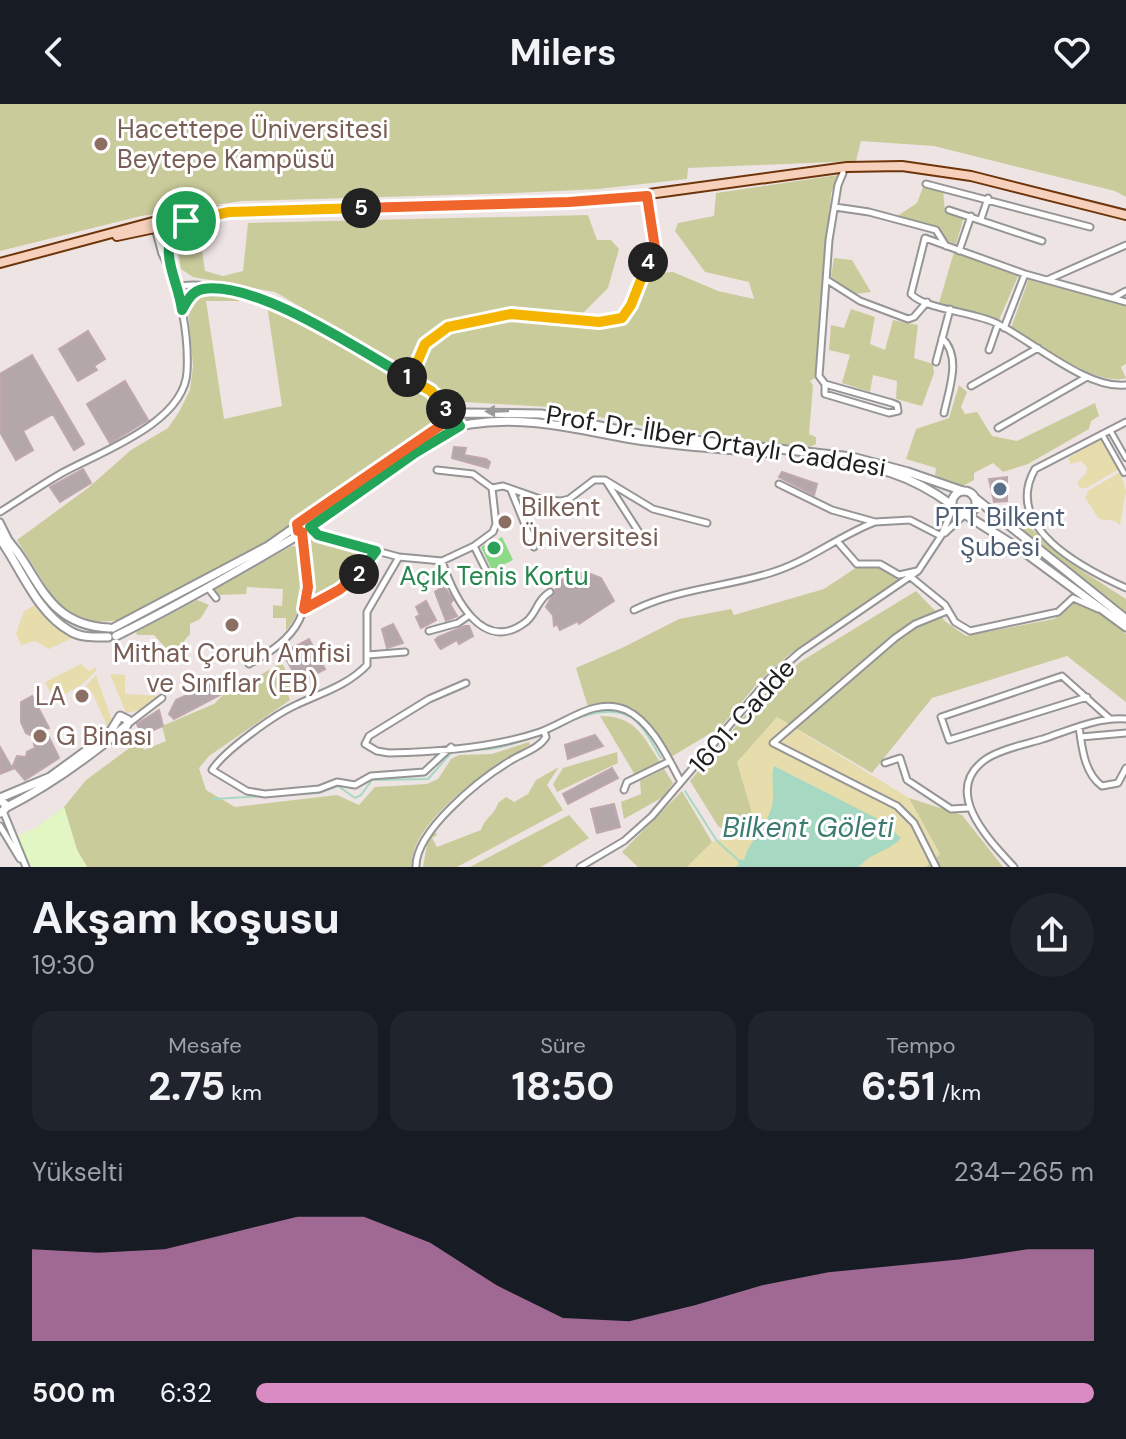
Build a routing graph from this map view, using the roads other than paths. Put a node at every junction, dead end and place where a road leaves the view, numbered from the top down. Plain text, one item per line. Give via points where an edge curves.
1 (843, 173) dead end
2 (926, 184) dead end
3 (647, 196) junction
4 (988, 198) junction
5 (835, 207) junction
6 (949, 210) dead end
7 (229, 212) junction
8 (1126, 215) edge
9 (971, 216) junction
10 (981, 219) junction
11 (186, 221) junction
12 (157, 224) junction
13 (1090, 227) dead end
14 (139, 232) junction
15 (105, 237) junction
16 (1042, 241) dead end
17 (159, 243) junction
18 (1126, 245) edge
19 (946, 246) junction
20 (167, 248) junction
21 (959, 251) junction
22 (0, 263) edge
23 (1025, 274) junction
24 (173, 275) junction
25 (826, 279) junction
26 (1046, 280) junction
27 (179, 286) junction
28 (203, 289) junction
29 (220, 289) junction
30 (1126, 291) edge
31 (1112, 298) junction
32 (927, 302) junction
33 (1126, 302) edge
34 (950, 309) junction
35 (182, 310) junction
36 (1001, 326) junction
37 (942, 338) junction
38 (1038, 348) junction
39 (989, 350) dead end
40 (936, 362) dead end
41 (1088, 376) junction
42 (410, 379) junction
43 (825, 384) junction
44 (1126, 385) edge
45 (971, 386) dead end
46 (431, 391) junction
47 (465, 413) junction
48 (944, 413) dead end
49 (453, 417) junction
50 (1126, 422) edge
51 (464, 425) junction
52 (998, 428) dead end
53 (1110, 430) junction
54 (1102, 434) junction
55 (1126, 458) edge
56 (437, 470) dead end
57 (1122, 471) edge
58 (605, 480) junction
59 (779, 484) dead end
60 (492, 488) junction
61 (511, 490) junction
62 (963, 491) junction
63 (975, 498) junction
64 (953, 506) junction
65 (0, 512) edge
66 (965, 515) junction
67 (0, 522) edge
68 (875, 522) junction
69 (707, 523) dead end
70 (306, 530) junction
71 (0, 532) edge
72 (1017, 534) junction
73 (941, 536) junction
74 (642, 537) dead end
75 (0, 539) edge
76 (289, 541) junction
77 (837, 541) junction
78 (10, 542) junction
79 (1011, 543) junction
80 (474, 546) junction
81 (534, 547) dead end
82 (304, 551) junction
83 (376, 551) junction
84 (1039, 551) junction
85 (399, 557) junction
86 (1033, 559) junction
87 (442, 561) junction
88 (918, 571) junction
89 (488, 574) dead end
90 (912, 578) junction
91 (206, 585) junction
92 (1126, 588) edge
93 (550, 592) dead end
94 (216, 598) dead end
95 (304, 609) junction
96 (634, 610) dead end
97 (947, 611) junction
98 (1108, 613) junction
99 (468, 616) junction
100 (1126, 619) edge
101 (1126, 627) edge
102 (429, 631) dead end
103 (111, 632) junction
104 (405, 652) dead end
105 (368, 655) junction
106 (249, 664) dead end
107 (466, 683) dead end
108 (1087, 697) junction
109 (162, 698) dead end
110 (1109, 718) junction
111 (1126, 719) edge
112 (123, 723) junction
113 (1079, 727) junction
114 (545, 733) junction
115 (1126, 733) edge
116 (1081, 737) junction
117 (451, 747) junction
118 (670, 761) junction
119 (885, 763) dead end
120 (1126, 768) edge
121 (681, 782) junction
122 (624, 790) dead end
123 (0, 799) edge
124 (968, 808) junction
125 (3, 811) edge
126 (0, 826) edge
127 (25, 867) edge
128 (416, 867) edge
129 (580, 867) edge
130 (936, 867) edge
131 (1014, 867) edge

1 - 5 street
2 - 4 street
3 - 7 main road
3 - 8 main road via 847,167 911,166
3 - 42 street via 655,248 622,318 599,322 511,314 448,327 425,344
4 - 10 street
4 - 13 street
5 - 19 street via 936,230
5 - 25 street
6 - 9 street
7 - 11 main road
7 - 12 main road
9 - 10 street
9 - 21 street
10 - 16 street
11 - 12 main road
11 - 20 street via 173,232
12 - 14 main road
12 - 15 main road
12 - 17 street
12 - 20 street
14 - 15 main road
14 - 17 street
15 - 22 main road
17 - 24 street
18 - 26 street
19 - 21 street
19 - 32 street via 925,238 911,294
20 - 24 street
21 - 23 street
23 - 26 street
23 - 36 street
24 - 27 street
25 - 32 street via 860,301 908,319
25 - 43 street via 819,376
26 - 31 street
27 - 28 street
27 - 29 street
27 - 35 street
28 - 29 street
28 - 35 street via 190,296
29 - 42 street via 286,309
30 - 31 street
31 - 33 street
32 - 34 street
34 - 36 street
34 - 37 street
35 - 65 street via 185,382 165,412 149,427
36 - 38 street
36 - 39 street
37 - 40 street
37 - 48 street via 954,366
38 - 41 street
38 - 45 street
41 - 44 street via 1111,386
41 - 52 street
42 - 46 street
43 - 43 street via 825,394 898,411 892,403
46 - 47 street
46 - 49 street
47 - 49 street, Prof. Dr. İlber Ortaylı Caddesi
47 - 51 street
62 -> 47 street, Prof. Dr. İlber Ortaylı Caddesi via 852,457 639,434 541,414
49 - 51 street
49 - 70 street, Prof. Dr. İlber Ortaylı Caddesi
50 - 53 street
51 - 64 street, Prof. Dr. İlber Ortaylı Caddesi via 548,422 648,441 866,465 923,484
51 - 70 street, Prof. Dr. İlber Ortaylı Caddesi
53 - 54 street
53 - 55 street
54 - 57 street
54 - 92 street via 1035,469 1027,483 1027,506 1035,526 1060,548
56 - 60 street via 473,474
58 - 61 street via 594,480 561,501
58 - 69 street via 653,509
58 - 74 street
59 - 68 street via 832,510
60 - 61 street
60 - 80 street via 496,524
61 - 81 street
62 - 63 street, Prof. Dr. İlber Ortaylı Caddesi
62 - 64 street
63 - 66 street via 975,508
63 - 72 street, Prof. Dr. İlber Ortaylı Caddesi
64 - 66 street, Prof. Dr. İlber Ortaylı Caddesi
64 - 73 street, 1601. Cadde
66 - 73 street, 1601. Cadde
66 - 79 street, Prof. Dr. İlber Ortaylı Caddesi
67 - 78 street
68 - 73 street via 910,520
68 - 77 street
70 - 76 street, Prof. Dr. İlber Ortaylı Caddesi
70 - 82 street
70 - 83 street
70 - 91 street, Prof. Dr. İlber Ortaylı Caddesi via 268,546
71 - 78 street
72 - 79 street
72 - 84 street, Prof. Dr. İlber Ortaylı Caddesi
73 - 88 street, 1601. Cadde
75 - 103 street via 31,589 66,629 85,636
76 - 82 street
76 - 91 street, Prof. Dr. İlber Ortaylı Caddesi
77 - 88 street via 857,564 880,564 899,575
77 - 96 street via 770,573 669,596
78 - 103 street via 33,581 60,611 82,625
79 - 86 street, Prof. Dr. İlber Ortaylı Caddesi
80 - 87 street
80 - 89 street
82 - 95 street
83 - 85 street
83 - 95 street via 357,576
84 - 86 street
84 - 100 street, Prof. Dr. İlber Ortaylı Caddesi
85 - 87 street
85 - 105 street via 367,612
86 - 98 street, Prof. Dr. İlber Ortaylı Caddesi
87 - 99 street
88 - 90 street, 1601. Cadde
90 - 97 street
90 - 121 street, 1601. Cadde via 800,652 768,680
91 - 94 street
91 - 103 street, Prof. Dr. İlber Ortaylı Caddesi
93 - 99 street via 529,619 509,631
95 - 106 street via 277,647
97 - 98 street via 970,631 1058,612 1073,598
97 - 130 street via 895,638 773,743 897,806 914,823
98 - 101 street, Prof. Dr. İlber Ortaylı Caddesi
99 - 102 street
104 - 105 street
105 - 117 street via 360,672 285,711 222,755 212,770 247,791 319,789 337,782 355,785 371,776 424,772
107 - 117 street via 420,704 369,736 365,744 389,753
108 - 108 street via 1062,676 941,717 941,723 949,740
108 - 110 street
109 - 112 street
110 - 111 street
110 - 113 street
112 - 123 street via 50,777
112 - 125 street via 53,782
113 - 116 street
113 - 124 street via 986,759 969,783
114 - 117 street
114 - 118 street via 593,707 623,709 646,726
114 - 128 street via 542,743 507,762 435,823 421,842
115 - 116 street
116 - 120 street via 1089,769 1102,786 1118,783
118 - 121 street
118 - 122 street via 627,782
119 - 124 street via 900,758 907,780 951,809
121 - 129 street, 1601. Cadde via 624,841
123 - 125 street
124 - 131 street
125 - 127 street
126 - 127 street

